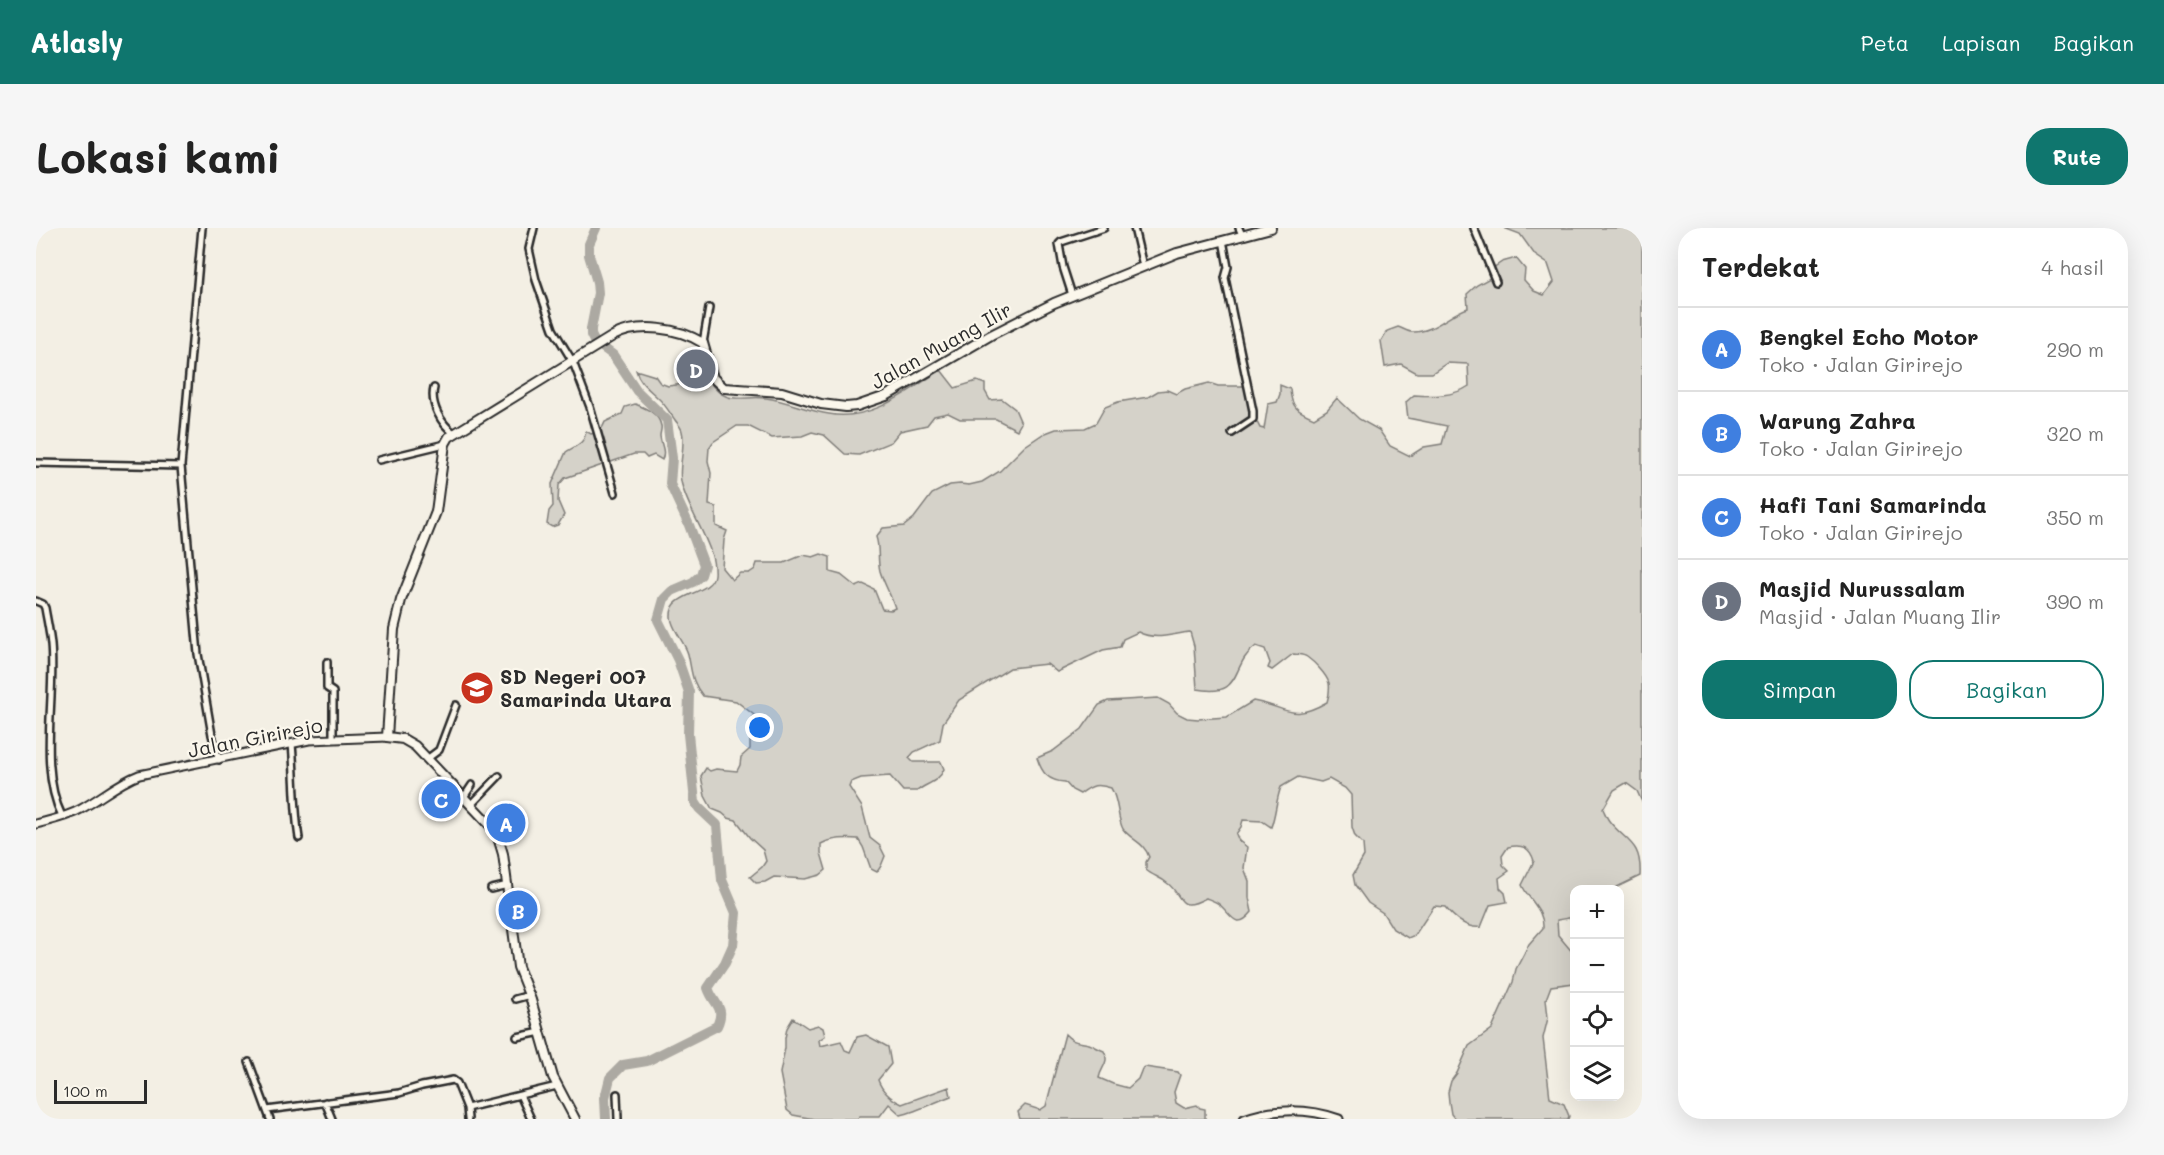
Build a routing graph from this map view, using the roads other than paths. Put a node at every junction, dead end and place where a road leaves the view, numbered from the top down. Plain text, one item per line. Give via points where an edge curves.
1 (202, 228) edge
2 (534, 228) edge
3 (1104, 228) edge
4 (1134, 228) edge
5 (1271, 228) edge
6 (1474, 228) edge
7 (1240, 231) edge
8 (1223, 240) junction
9 (1143, 266) junction
10 (1496, 282) dead end
11 (1072, 295) junction
12 (709, 308) dead end
13 (703, 343) junction
14 (574, 361) junction
15 (434, 387) dead end
16 (454, 433) junction
17 (1232, 433) dead end
18 (445, 444) junction
19 (379, 460) dead end
20 (36, 463) edge
21 (181, 466) junction
22 (615, 493) dead end
23 (36, 601) edge
24 (327, 662) dead end
25 (456, 705) dead end
26 (387, 737) junction
27 (333, 739) junction
28 (292, 744) junction
29 (428, 759) junction
30 (219, 760) junction
31 (499, 776) dead end
32 (449, 782) junction
33 (472, 785) dead end
34 (464, 797) junction
35 (433, 799) dead end
36 (471, 806) junction
37 (62, 816) junction
38 (36, 824) edge
39 (299, 838) dead end
40 (508, 885) junction
41 (491, 890) dead end
42 (530, 995) junction
43 (515, 999) dead end
44 (541, 1032) junction
45 (517, 1037) dead end
46 (249, 1062) dead end
47 (557, 1086) junction
48 (617, 1094) dead end
49 (520, 1095) junction
50 (325, 1102) junction
51 (467, 1108) junction
52 (267, 1110) junction
53 (270, 1119) edge
54 (332, 1119) edge
55 (468, 1119) edge
56 (531, 1119) edge
57 (575, 1119) edge
58 (618, 1119) edge
59 (1244, 1119) edge
60 (1339, 1119) edge

1 - 21 street
2 - 14 street via 529,249 536,280 553,329
3 - 11 street via 1059,244
4 - 9 street
5 - 7 main road, Jalan Muang Ilir
6 - 10 street
7 - 8 main road, Jalan Muang Ilir
8 - 9 main road, Jalan Muang Ilir
8 - 17 street via 1228,260 1225,278 1253,411 1253,419
9 - 11 main road, Jalan Muang Ilir
11 - 13 main road, Jalan Muang Ilir via 992,335 886,396 846,407 782,392 724,388 713,378
12 - 13 street
13 - 14 main road via 681,332 630,330
14 - 16 main road
14 - 22 street
15 - 16 street via 441,421
16 - 18 main road
18 - 19 street
18 - 26 main road via 436,512 401,600 394,629
20 - 21 street
21 - 30 street via 198,654
23 - 37 street via 45,606 51,646 52,777 56,806
24 - 27 street via 327,688 333,692
25 - 29 street via 439,750
26 - 27 street, Jalan Girirejo
26 - 29 main road, Jalan Girirejo via 412,743
27 - 28 street, Jalan Girirejo
28 - 30 street, Jalan Girirejo
28 - 39 street
29 - 32 main road, Jalan Girirejo
30 - 37 street, Jalan Girirejo via 139,776 81,810
31 - 36 street
32 - 34 main road, Jalan Girirejo
32 - 35 street
33 - 34 street
34 - 36 main road, Jalan Girirejo
36 - 40 main road, Jalan Girirejo via 498,837
37 - 38 street, Jalan Girirejo
40 - 41 street
40 - 42 main road, Jalan Girirejo via 519,967
42 - 43 street
42 - 44 main road, Jalan Girirejo
44 - 45 street
44 - 47 main road, Jalan Girirejo
46 - 52 street
47 - 49 street
47 - 57 main road, Jalan Girirejo
48 - 58 street
49 - 51 street
49 - 56 street
50 - 51 street via 399,1094 453,1080
50 - 52 street
50 - 54 street
51 - 55 street
52 - 53 street
59 - 60 street via 1301,1111

